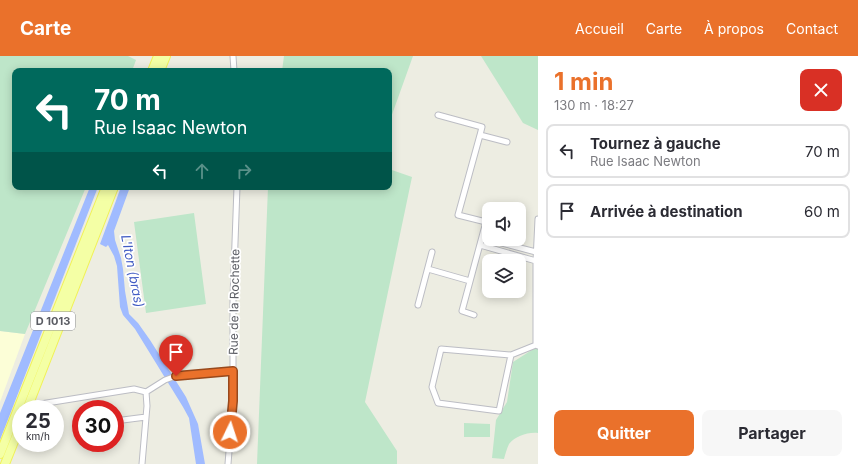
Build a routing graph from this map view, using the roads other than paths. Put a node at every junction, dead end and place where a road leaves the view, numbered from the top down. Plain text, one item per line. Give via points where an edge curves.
1 (158, 56) edge
2 (166, 56) edge
3 (234, 56) edge
4 (153, 68) edge
5 (161, 68) edge
6 (234, 68) edge
7 (438, 116) dead end
8 (480, 135) junction
9 (507, 142) dead end
10 (105, 190) edge
11 (113, 190) edge
12 (237, 190) edge
13 (538, 219) edge
14 (482, 221) edge
15 (482, 238) edge
16 (537, 242) edge
17 (480, 245) junction
18 (513, 246) edge
19 (432, 252) dead end
20 (536, 252) junction
21 (536, 261) junction
22 (428, 269) junction
23 (470, 281) junction
24 (418, 305) dead end
25 (474, 315) dead end
26 (537, 346) edge
27 (511, 355) junction
28 (233, 371) junction
29 (146, 392) junction
30 (30, 400) edge
31 (64, 401) edge
32 (146, 417) junction
33 (124, 420) edge
34 (12, 446) edge
35 (0, 454) edge
36 (5, 464) edge
37 (142, 464) edge
38 (228, 464) edge

1 - 4 main road
2 - 5 main road
3 - 6 street
7 - 8 street via 482,127
8 - 9 street
8 - 14 street via 458,214
10 - 35 main road, D 1013
11 - 30 main road, D 1013
12 - 28 street, Rue de la Rochette
13 - 16 street
15 - 17 street
16 - 20 street
17 - 21 street
17 - 23 street
18 - 20 street
19 - 22 street
20 - 21 street
21 - 26 street
22 - 23 street
22 - 24 street
23 - 25 street via 462,311
26 - 27 street
27 - 27 street via 441,349 432,387 438,403 499,411
28 - 29 street via 176,376 164,380
28 - 38 street, Rue de la Rochette
29 - 31 street via 134,389
29 - 32 street
32 - 33 street
32 - 37 street
34 - 36 main road

